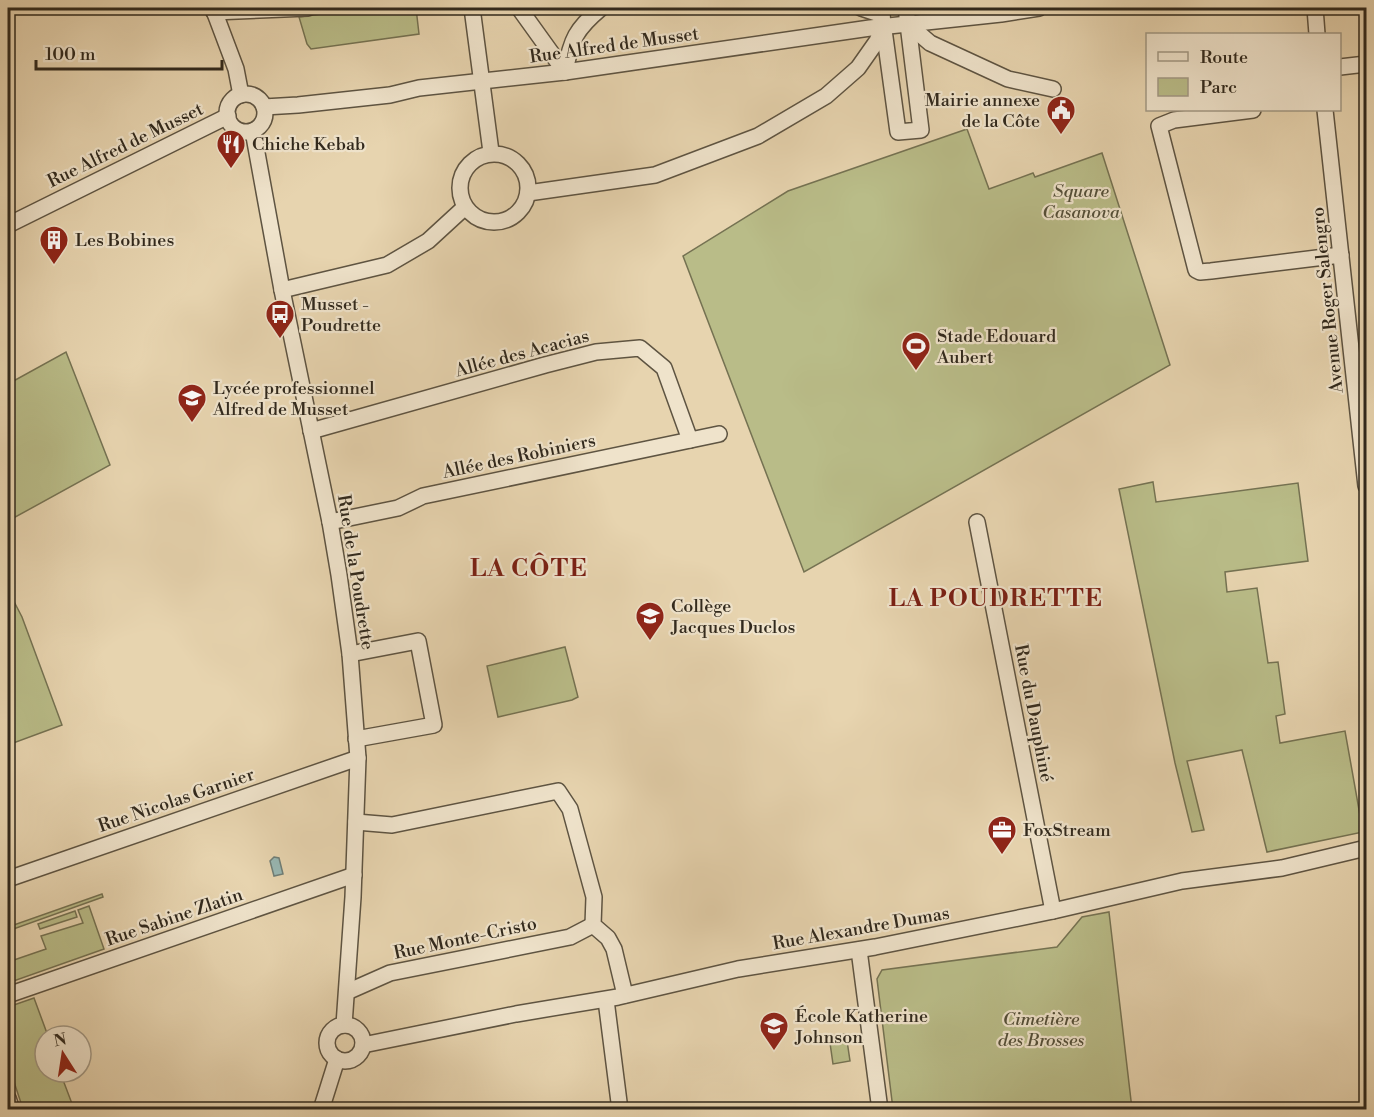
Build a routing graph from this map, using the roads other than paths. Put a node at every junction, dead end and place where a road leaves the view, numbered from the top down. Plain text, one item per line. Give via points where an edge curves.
1 (308, 8) edge
2 (472, 8) edge
3 (519, 8) edge
4 (601, 8) edge
5 (861, 8) edge
6 (1040, 8) edge
7 (1315, 8) edge
8 (213, 10) edge
9 (908, 13) edge
10 (882, 17) edge
11 (1317, 33) edge
12 (1366, 64) edge
13 (1341, 67) edge
14 (565, 72) junction
15 (481, 82) junction
16 (1053, 89) dead end
17 (241, 95) junction
18 (264, 107) junction
19 (1245, 111) edge
20 (1325, 111) edge
21 (228, 116) junction
22 (253, 131) junction
23 (491, 152) junction
24 (528, 193) junction
25 (465, 207) junction
26 (8, 225) edge
27 (1341, 255) junction
28 (282, 290) junction
29 (311, 431) junction
30 (1364, 433) edge
31 (719, 434) dead end
32 (690, 440) junction
33 (1366, 486) edge
34 (330, 522) junction
35 (977, 522) dead end
36 (350, 654) junction
37 (356, 739) junction
38 (358, 758) junction
39 (356, 822) junction
40 (1366, 848) edge
41 (354, 875) junction
42 (8, 879) edge
43 (1053, 910) junction
44 (593, 925) junction
45 (859, 950) junction
46 (346, 992) junction
47 (625, 995) junction
48 (8, 996) edge
49 (606, 1000) junction
50 (344, 1025) junction
51 (363, 1045) junction
52 (337, 1059) junction
53 (8, 1098) edge
54 (12, 1110) edge
55 (321, 1110) edge
56 (620, 1110) edge
57 (880, 1110) edge

1 - 8 street
2 - 15 street
3 - 14 street
4 - 14 street via 581,24 569,48
5 - 10 street
6 - 9 street, Rue Alfred de Musset via 1011,13
7 - 11 street
8 - 17 street via 236,69
9 - 10 street, Rue Alfred de Musset
9 - 10 street via 921,130 898,132
9 - 16 street via 930,43 1008,79
10 - 14 street, Rue Alfred de Musset
10 - 24 street via 877,41 858,68 826,96 758,136 655,175
12 - 13 street
14 - 15 street, Rue Alfred de Musset
15 - 18 street, Rue Alfred de Musset
15 - 23 street
17 - 18 street via 252,95
17 - 21 street via 232,101
18 - 22 street via 265,118
19 - 27 street via 1174,120 1159,126 1196,270
20 - 27 street, Avenue Roger Salengro
21 - 22 street via 237,129
21 - 26 street, Rue Alfred de Musset
22 - 28 street, Rue de la Poudrette
23 - 24 street via 517,162 528,183
23 - 25 street via 472,161 464,170 460,193
24 - 25 street via 520,209 501,221 479,219
25 - 28 street via 428,241 387,265
27 - 30 street, Avenue Roger Salengro
28 - 29 street, Rue de la Poudrette
29 - 32 street, Allée des Acacias via 596,352 640,348 664,368
29 - 34 street, Rue de la Poudrette
30 - 33 street, Avenue Roger Salengro
31 - 32 street, Allée des Robiniers
32 - 34 street, Allée des Robiniers via 423,496 398,508
34 - 36 street, Rue de la Poudrette
35 - 43 street, Rue du Dauphiné
36 - 37 street, Rue de la Poudrette
36 - 37 street via 418,641 434,725
37 - 38 street, Rue de la Poudrette
38 - 39 street, Rue de la Poudrette
38 - 42 street, Rue Nicolas Garnier
39 - 41 street, Rue de la Poudrette
39 - 44 street via 392,825 558,791 570,809 594,897
40 - 43 street, Rue Alexandre Dumas via 1282,868 1182,881
41 - 46 street, Rue de la Poudrette
41 - 48 street, Rue Sabine Zlatin
43 - 45 street, Rue Alexandre Dumas
44 - 46 street, Rue Monte-Cristo via 570,937 390,973
44 - 47 street via 614,949
45 - 47 street, Rue Alexandre Dumas via 738,969
45 - 57 street
46 - 50 street, Rue de la Poudrette
47 - 49 street, Rue Alexandre Dumas
49 - 51 street, Rue Alexandre Dumas
49 - 56 street
50 - 51 street via 359,1032
50 - 52 street via 333,1030 328,1038 328,1047
51 - 52 street via 354,1058
52 - 55 street
53 - 54 street

